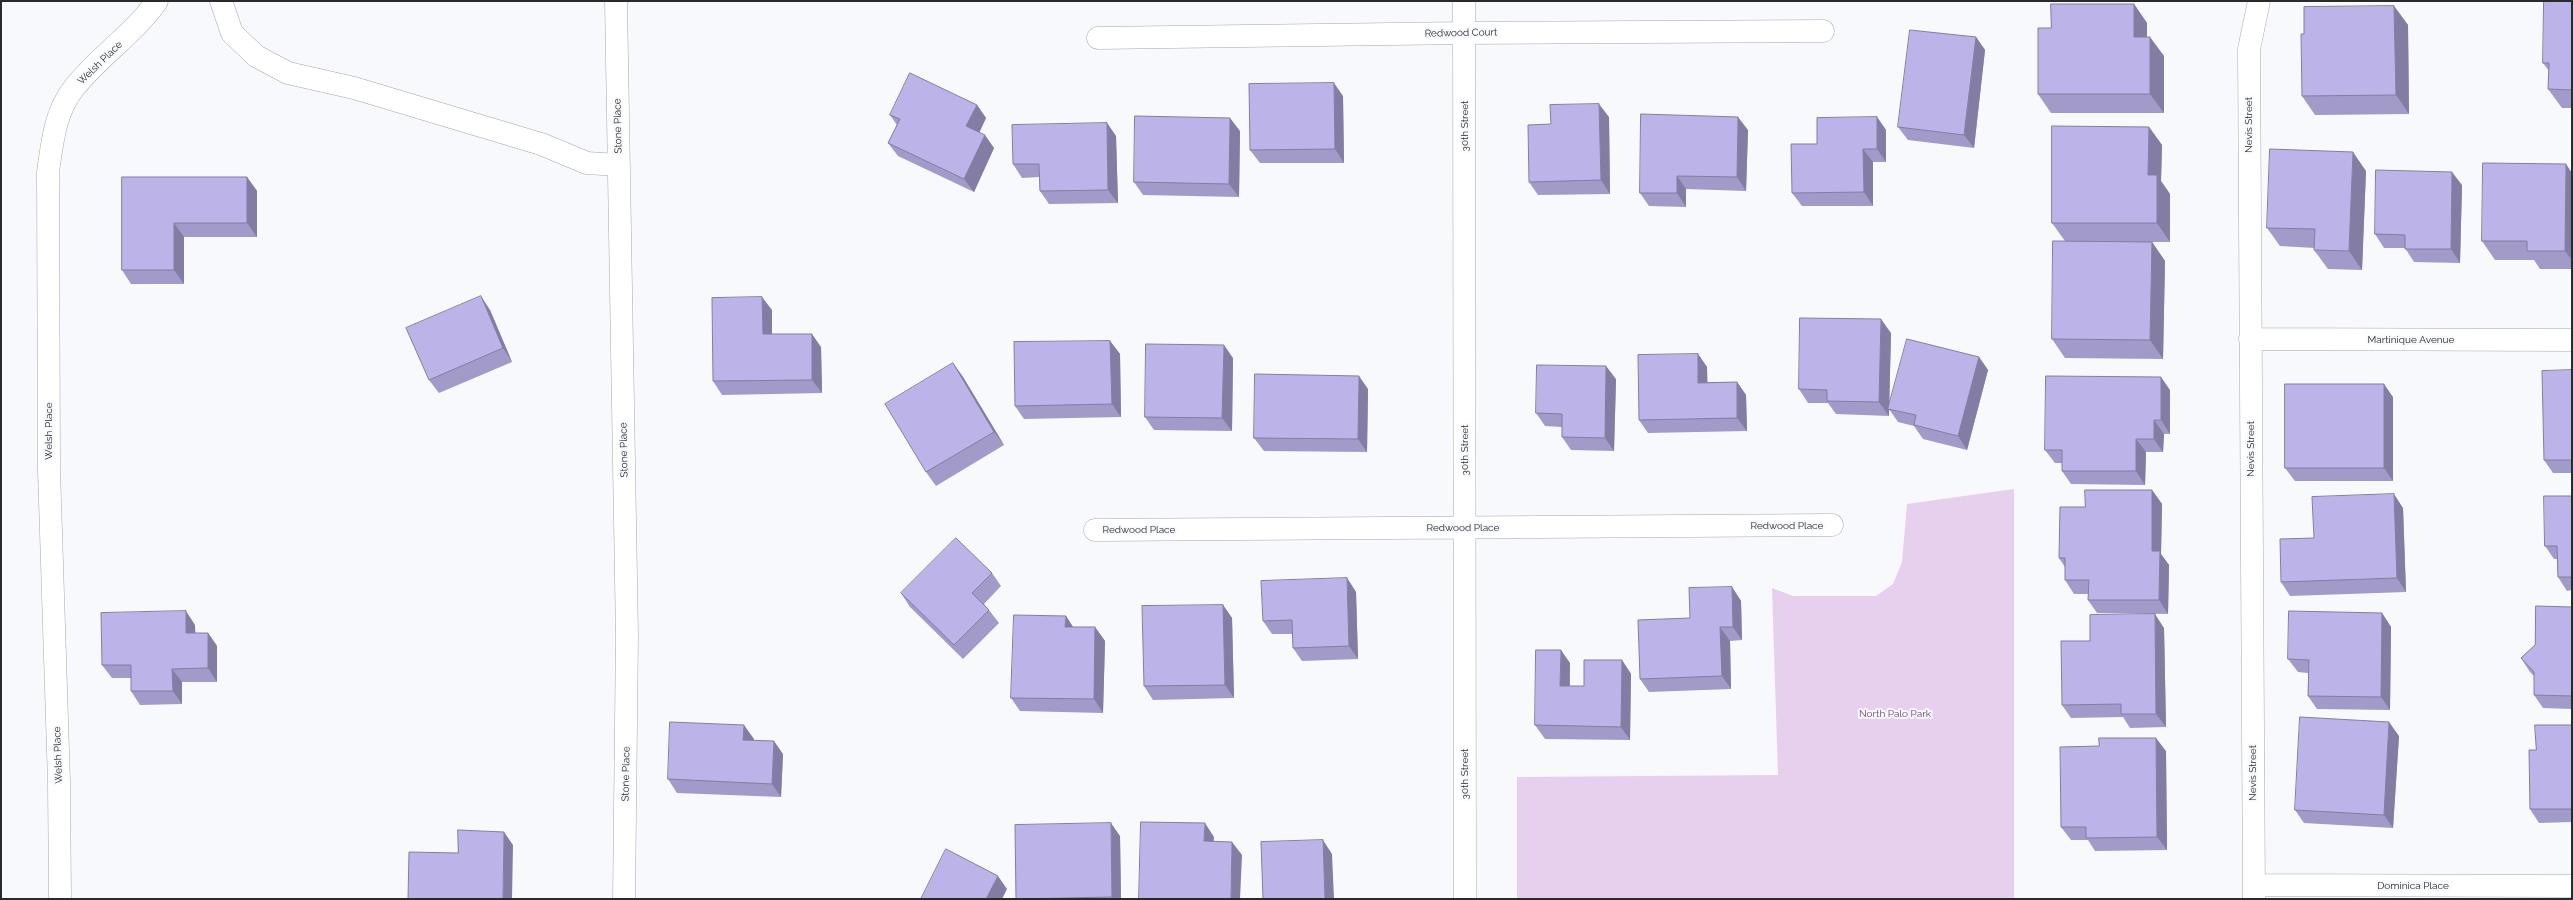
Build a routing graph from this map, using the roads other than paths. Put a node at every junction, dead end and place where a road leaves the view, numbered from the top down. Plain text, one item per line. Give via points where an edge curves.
1 (157, 1) edge
2 (221, 1) edge
3 (616, 1) edge
4 (1464, 1) edge
5 (2259, 1) edge
6 (1823, 31) dead end
7 (1465, 32) junction
8 (1098, 38) dead end
9 (619, 165) junction
10 (2250, 339) junction
11 (2572, 340) edge
12 (1832, 526) dead end
13 (1465, 529) junction
14 (1095, 530) dead end
15 (2572, 886) edge
16 (2254, 892) edge
17 (2320, 892) edge
18 (60, 899) edge
19 (624, 899) edge
20 (1465, 899) edge

1 - 18 street, Welsh Place via 143,21 74,88 55,126 48,172 49,470
2 - 9 street via 232,33 256,56 288,73 354,88 541,144 587,163
3 - 9 street, Stone Place
4 - 7 street, 30th Street
5 - 10 street, Nevis Street via 2249,49
6 - 7 street, Redwood Court
7 - 8 street, Redwood Court
7 - 13 street, 30th Street
9 - 19 street, Stone Place via 627,636
10 - 11 street, Martinique Avenue
10 - 16 street, Nevis Street
12 - 13 street, Redwood Place
13 - 14 street, Redwood Place
13 - 20 street, 30th Street
15 - 17 street, Dominica Place
16 - 17 street, Dominica Place

